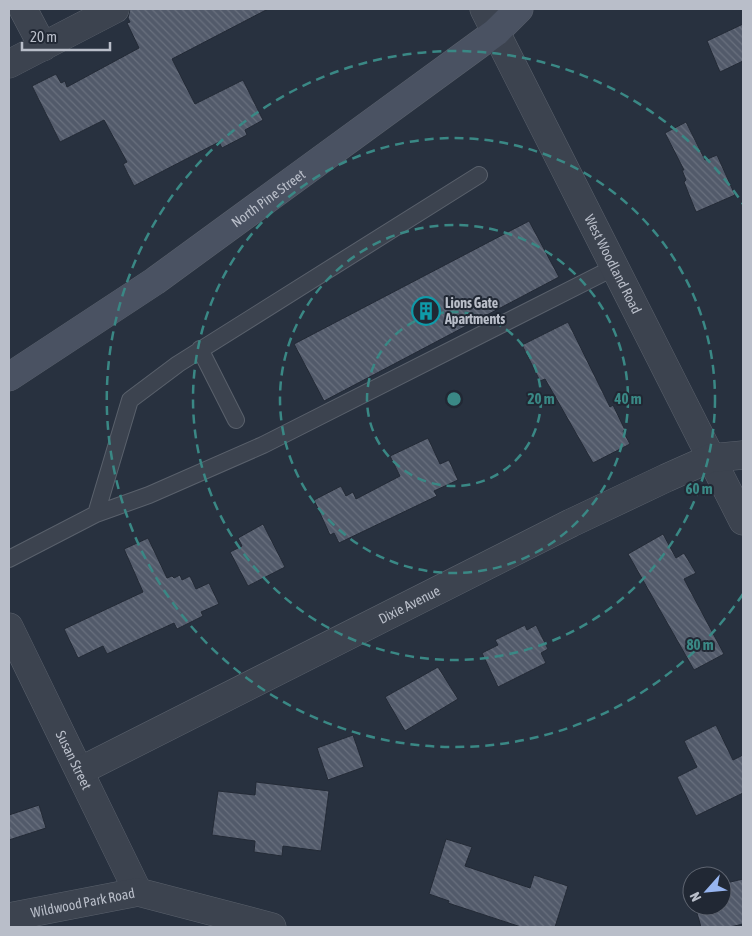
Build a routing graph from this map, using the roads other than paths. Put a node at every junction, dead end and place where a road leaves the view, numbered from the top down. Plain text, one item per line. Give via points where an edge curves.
1 (23, 9) edge
2 (115, 9) edge
3 (519, 9) edge
4 (490, 21) edge
5 (43, 47) junction
6 (9, 64) edge
7 (479, 175) dead end
8 (615, 267) junction
9 (200, 349) junction
10 (9, 377) edge
11 (236, 420) dead end
12 (743, 455) edge
13 (711, 458) junction
14 (96, 514) junction
15 (743, 521) edge
16 (9, 559) edge
17 (9, 627) edge
18 (80, 771) junction
19 (138, 892) junction
20 (9, 917) edge
21 (272, 927) edge

1 - 5 street
2 - 5 street
3 - 4 main road, North Pine Street
4 - 8 street, West Woodland Road
4 - 10 main road, North Pine Street via 155,281
5 - 6 street
7 - 9 lane
8 - 13 street, West Woodland Road
8 - 14 lane via 263,446
9 - 11 lane
9 - 14 lane via 130,400
12 - 13 street, Dixie Avenue
13 - 15 street, West Woodland Road
13 - 18 street, Dixie Avenue via 571,523
14 - 16 lane
17 - 18 street, Susan Street
18 - 19 street, Susan Street
19 - 20 street, Wildwood Park Road
19 - 21 street, Wildwood Park Road

